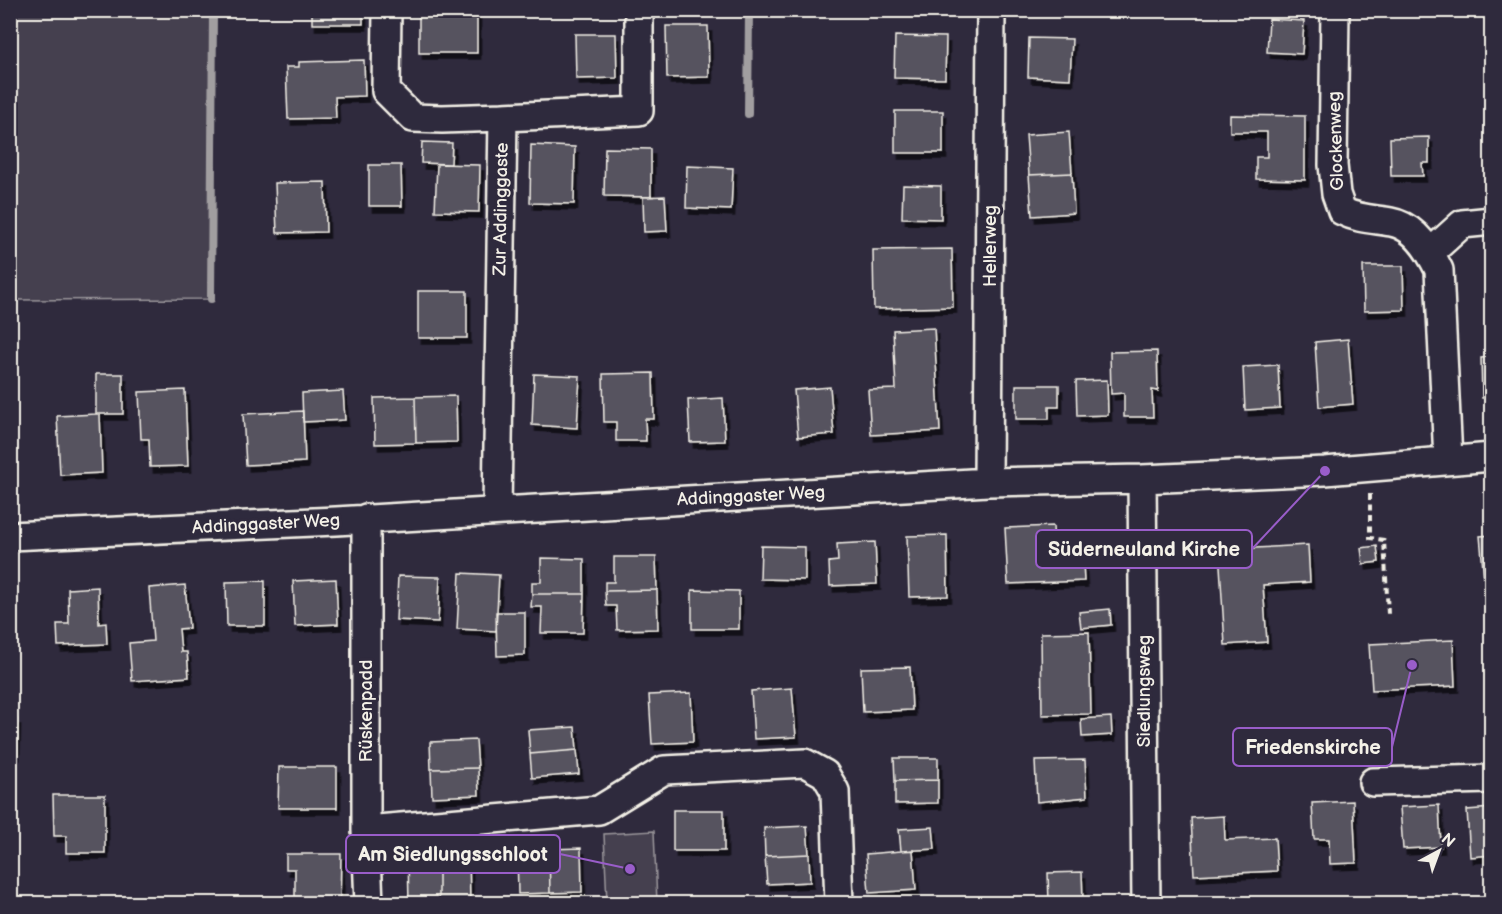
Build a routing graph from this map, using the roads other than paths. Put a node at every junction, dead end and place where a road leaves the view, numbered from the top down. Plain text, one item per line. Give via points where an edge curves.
1 (387, 10) edge
2 (639, 10) edge
3 (992, 10) edge
4 (1335, 10) edge
5 (502, 117) junction
6 (1491, 221) edge
7 (1431, 252) junction
8 (1491, 457) edge
9 (1448, 460) junction
10 (1142, 479) junction
11 (988, 482) junction
12 (497, 510) junction
13 (366, 519) junction
14 (10, 536) edge
15 (1491, 779) edge
16 (1373, 782) dead end
17 (366, 830) junction
18 (369, 903) edge
19 (839, 903) edge
20 (1146, 903) edge

1 - 5 street, Zur Addinggaste via 386,91 413,118
2 - 5 street via 639,111
3 - 11 street, Hellerweg
4 - 7 street, Glockenweg via 1333,165 1342,211 1356,218 1395,222
5 - 12 street, Zur Addinggaste
6 - 7 street via 1462,224
7 - 9 street, Glockenweg via 1439,270
8 - 9 street, Addinggaster Weg
9 - 10 street, Addinggaster Weg via 1314,472
10 - 11 street, Addinggaster Weg
10 - 20 street, Siedlungsweg
11 - 12 street, Addinggaster Weg
12 - 13 street, Addinggaster Weg
13 - 14 street, Addinggaster Weg
13 - 17 street, Rüskenpadd
15 - 16 street
17 - 18 street, Rüskenpadd
17 - 19 street via 598,810 663,770 805,763 825,774 835,792

